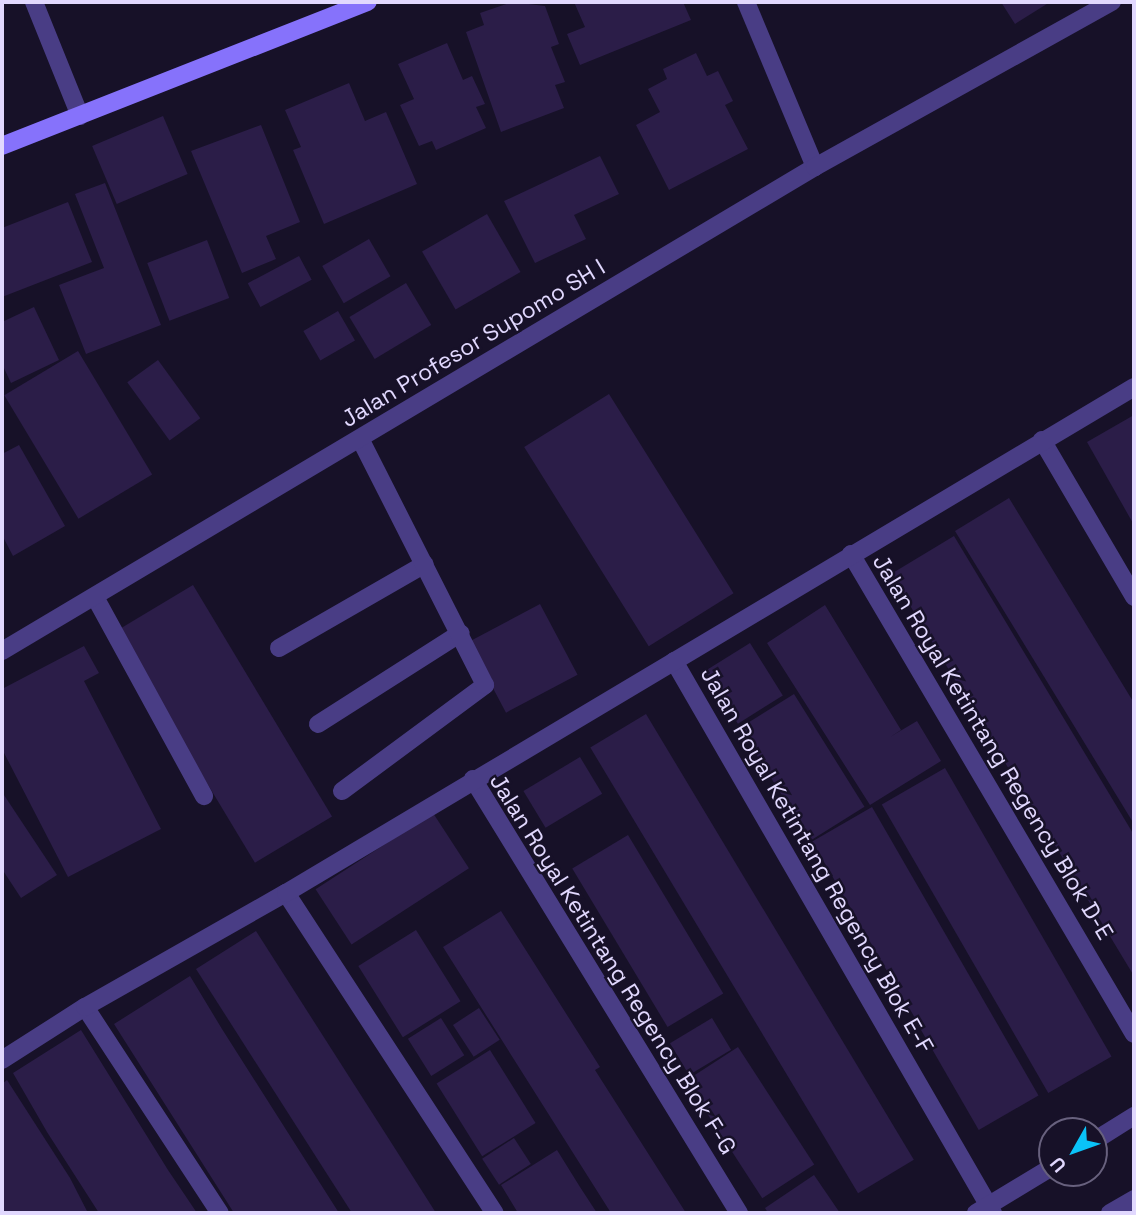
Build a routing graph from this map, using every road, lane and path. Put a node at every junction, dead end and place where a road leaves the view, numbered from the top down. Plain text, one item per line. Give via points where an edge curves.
1 (34, 2) edge
2 (368, 2) edge
3 (746, 2) edge
4 (1112, 2) edge
5 (80, 116) junction
6 (2, 146) edge
7 (815, 167) junction
8 (1134, 387) edge
9 (360, 439) junction
10 (1042, 440) junction
11 (851, 554) junction
12 (425, 564) junction
13 (95, 597) junction
14 (1134, 597) edge
15 (461, 633) junction
16 (279, 648) dead end
17 (2, 651) edge
18 (674, 660) junction
19 (318, 724) dead end
20 (473, 779) junction
21 (342, 792) dead end
22 (204, 796) dead end
23 (286, 892) junction
24 (85, 1007) junction
25 (1134, 1034) edge
26 (2, 1060) edge
27 (1134, 1116) edge
28 (1108, 1132) edge
29 (1038, 1176) edge
30 (1134, 1199) edge
31 (985, 1211) edge
32 (220, 1213) edge
33 (495, 1213) edge
34 (739, 1213) edge
35 (1110, 1213) edge

1 - 5 street
2 - 5 street
3 - 7 street
4 - 7 street, Jalan Profesor Supomo SH I
5 - 6 street
7 - 9 street, Jalan Profesor Supomo SH I
8 - 10 street
9 - 12 street
9 - 13 street, Jalan Profesor Supomo SH I
10 - 11 street
10 - 14 street
11 - 18 street, Jalan Royal Ketintang Regency Blok D-E
11 - 25 street, Jalan Royal Ketintang Regency Blok D-E
12 - 15 street
12 - 16 street
13 - 17 street, Jalan Profesor Supomo SH I
13 - 22 street
15 - 19 street
15 - 21 street via 483,677 481,690
18 - 20 street, Jalan Royal Ketintang Regency Blok E-F
18 - 31 street, Jalan Royal Ketintang Regency Blok E-F
20 - 23 street, Jalan Royal Ketintang Regency Blok F-G
20 - 34 street, Jalan Royal Ketintang Regency Blok F-G
23 - 24 street, Jalan Royal Ketintang Regency Blok F-G
23 - 33 street
24 - 26 street, Jalan Royal Ketintang Regency Blok F-G
24 - 32 street
27 - 28 street
29 - 31 street
30 - 35 street

